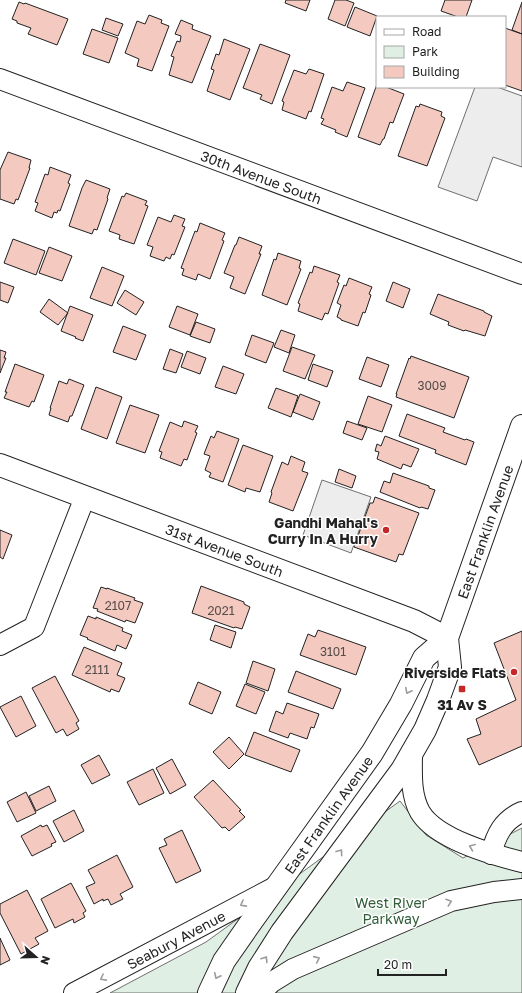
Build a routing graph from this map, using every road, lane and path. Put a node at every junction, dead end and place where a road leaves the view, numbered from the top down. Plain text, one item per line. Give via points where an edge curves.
1 (0, 79) edge
2 (522, 274) edge
3 (522, 426) edge
4 (0, 465) edge
5 (85, 497) junction
6 (447, 638) junction
7 (0, 644) edge
8 (412, 752) junction
9 (522, 812) edge
10 (491, 854) junction
11 (522, 862) edge
12 (277, 886) junction
13 (522, 889) edge
14 (74, 993) edge
15 (209, 993) edge
16 (247, 993) edge
17 (260, 993) edge

1 - 2 street, 30th Avenue South
3 - 6 street, East Franklin Avenue
4 - 5 street, 31st Avenue South
5 - 6 street, 31st Avenue South via 414,621
5 - 7 street via 34,627
6 - 8 street, East Franklin Avenue via 450,666 425,730
6 -> 12 street, East Franklin Avenue via 424,658 372,753
10 -> 8 street via 468,846 428,823 419,811 415,799
16 -> 8 street, East Franklin Avenue via 259,968 282,932 402,770
9 - 10 street via 504,825 496,837
10 - 11 street
12 -> 14 street, Seabury Avenue
12 -> 15 street, East Franklin Avenue via 224,961
17 -> 13 street via 293,969 451,901

